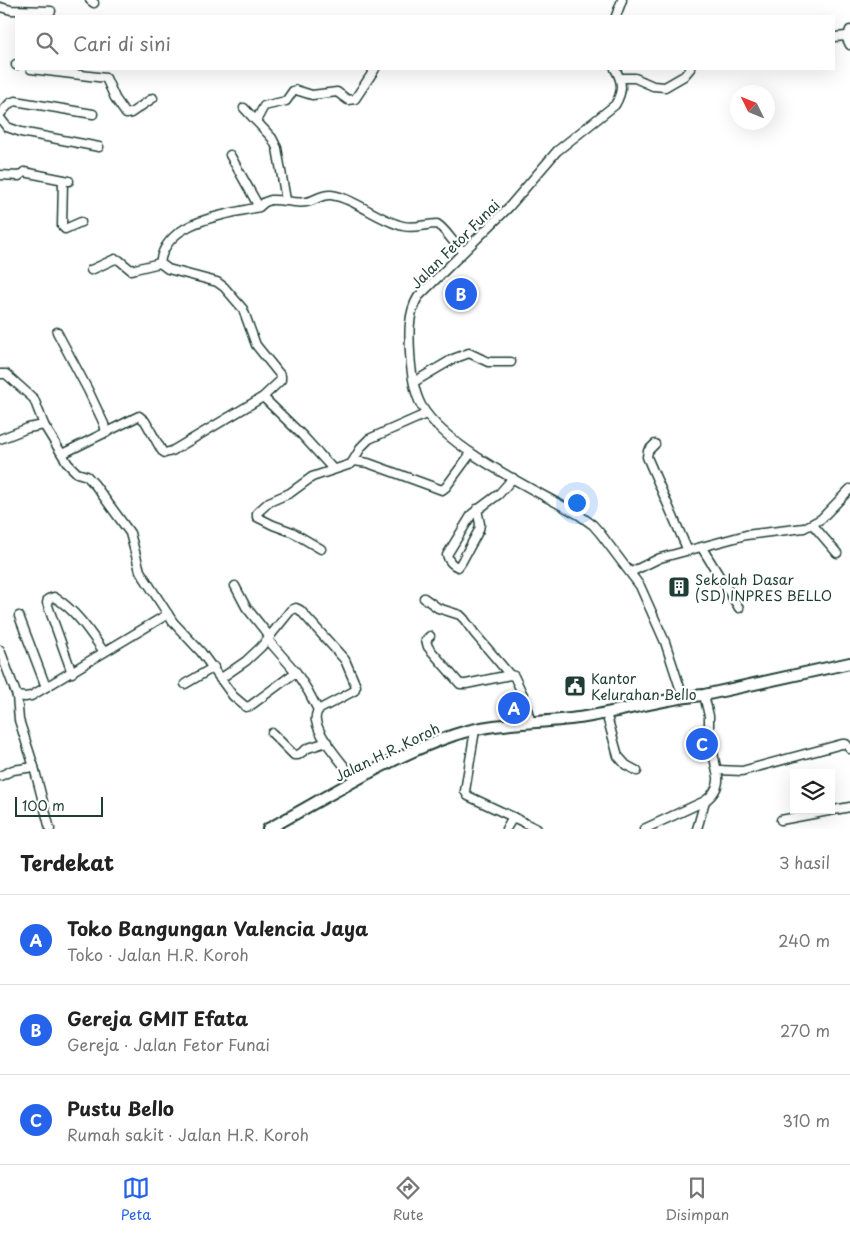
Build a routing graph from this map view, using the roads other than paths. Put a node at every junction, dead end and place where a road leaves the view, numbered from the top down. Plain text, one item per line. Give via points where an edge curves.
1 (622, 0) edge
2 (0, 7) edge
3 (51, 11) dead end
4 (24, 13) edge
5 (616, 15) edge
6 (849, 33) edge
7 (835, 37) edge
8 (850, 45) edge
9 (38, 70) edge
10 (374, 70) edge
11 (616, 70) edge
12 (689, 70) edge
13 (621, 78) junction
14 (153, 98) dead end
15 (244, 108) dead end
16 (0, 114) edge
17 (92, 114) dead end
18 (0, 118) edge
19 (256, 121) junction
20 (99, 147) dead end
21 (230, 155) dead end
22 (0, 176) edge
23 (286, 200) junction
24 (259, 207) junction
25 (81, 222) dead end
26 (464, 251) junction
27 (160, 263) junction
28 (91, 270) dead end
29 (57, 332) dead end
30 (512, 362) dead end
31 (0, 374) edge
32 (414, 382) junction
33 (263, 397) junction
34 (426, 414) junction
35 (44, 425) junction
36 (106, 433) junction
37 (0, 439) edge
38 (655, 444) dead end
39 (471, 453) junction
40 (62, 454) junction
41 (354, 461) junction
42 (333, 469) junction
43 (513, 478) junction
44 (850, 489) edge
45 (477, 509) junction
46 (813, 524) junction
47 (702, 548) junction
48 (321, 549) dead end
49 (688, 551) junction
50 (837, 553) dead end
51 (631, 572) junction
52 (234, 586) dead end
53 (424, 598) dead end
54 (739, 608) dead end
55 (168, 614) junction
56 (19, 616) dead end
57 (430, 636) dead end
58 (269, 639) junction
59 (0, 650) edge
60 (104, 652) junction
61 (850, 664) edge
62 (3, 666) edge
63 (214, 667) junction
64 (296, 672) junction
65 (72, 673) junction
66 (510, 675) junction
67 (220, 679) junction
68 (185, 684) dead end
69 (46, 687) junction
70 (704, 695) junction
71 (18, 696) junction
72 (684, 696) junction
73 (318, 710) junction
74 (606, 713) junction
75 (531, 723) junction
76 (475, 730) junction
77 (272, 733) dead end
78 (327, 742) junction
79 (850, 750) edge
80 (34, 767) junction
81 (717, 770) junction
82 (637, 771) dead end
83 (0, 776) edge
84 (356, 781) junction
85 (706, 801) junction
86 (850, 807) edge
87 (513, 817) junction
88 (781, 820) dead end
89 (699, 828) edge
90 (50, 829) edge
91 (268, 829) edge
92 (506, 829) edge
93 (537, 829) edge
94 (644, 829) edge

1 - 5 street
2 - 4 street
3 - 4 street
6 - 7 street
6 - 8 street via 847,41
9 - 14 street via 106,78 126,114
10 - 19 street via 355,99 348,100 337,92 312,95 296,90 286,101 264,106
11 - 13 street
12 - 13 street via 665,87 635,78
13 - 26 street, Jalan Fetor Funai via 619,99 612,110 557,151 509,207
15 - 19 street
16 - 17 street via 15,101
18 - 20 street via 7,127 21,132
19 - 23 street via 277,148
21 - 24 street
22 - 25 street via 19,176 24,172 66,181 62,226 65,229
23 - 24 street via 265,202
23 - 26 street via 306,202 330,195 402,226 414,228 437,224
24 - 27 street via 201,220 180,232 167,245
26 - 32 street, Jalan Fetor Funai via 418,297 414,307 410,324
27 - 28 street via 131,270 115,259
27 - 33 street via 168,269 219,283 243,309 256,345 281,376
29 - 36 street via 88,390
30 - 32 street via 491,362 469,353
31 - 35 street via 6,374 31,395
32 - 34 street, Jalan Fetor Funai
33 - 36 street via 168,452 162,451 139,416
33 - 42 street
34 - 39 street, Jalan Fetor Funai
34 - 41 street via 366,441
35 - 37 street
35 - 40 street
36 - 40 street
38 - 49 street via 648,451 648,460
39 - 41 street via 442,490
39 - 43 street, Jalan Fetor Funai
40 - 55 street via 77,473 87,476 95,485 130,533 143,577
41 - 42 street
42 - 48 street via 275,498 257,514 262,520
43 - 45 street via 499,494
43 - 51 street, Jalan Fetor Funai via 586,520
44 - 46 street
45 - 45 street via 447,555 454,566 461,563 479,530
46 - 47 street via 795,530 746,535
46 - 50 street
47 - 49 street
47 - 54 street
49 - 51 street via 660,558
51 - 72 street, Jalan Fetor Funai via 654,614
52 - 58 street
53 - 66 street via 438,608 460,615
55 - 60 street
55 - 63 street
56 - 69 street
57 - 66 street via 426,640 428,647 460,684
58 - 64 street
58 - 67 street
58 - 73 street via 296,608 345,660 356,689
59 - 62 street
60 - 65 street
60 - 65 street via 79,617 63,602 50,597 47,603
61 - 70 main road, Jalan H.R. Koroh
62 - 71 street
63 - 67 street
63 - 68 street
64 - 67 street via 248,707 242,705
64 - 73 street
65 - 69 street
66 - 75 street via 517,680
69 - 71 street via 31,696
70 - 72 main road, Jalan H.R. Koroh
70 - 81 street
71 - 80 street via 18,720
72 - 74 main road, Jalan H.R. Koroh
73 - 78 street via 316,721
74 - 75 main road, Jalan H.R. Koroh
74 - 82 street via 618,756
75 - 76 main road, Jalan H.R. Koroh
76 - 84 main road, Jalan H.R. Koroh via 424,746
76 - 87 street via 464,788 466,793
77 - 78 street via 294,755
78 - 84 street
79 - 81 street via 842,744 742,771
80 - 83 street
80 - 90 street
81 - 85 street via 718,784
84 - 91 main road, Jalan H.R. Koroh
85 - 89 street
85 - 94 street
86 - 88 street
87 - 92 street
87 - 93 street

